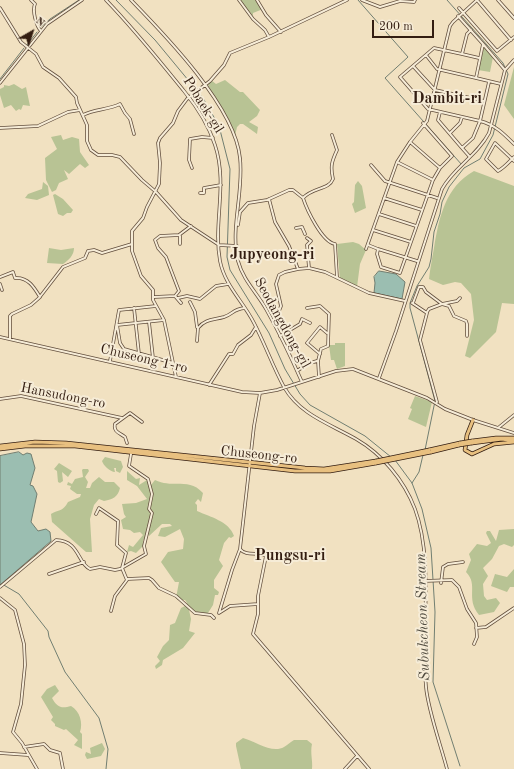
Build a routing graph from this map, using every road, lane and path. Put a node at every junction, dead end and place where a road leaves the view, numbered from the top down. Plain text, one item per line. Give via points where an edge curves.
1 (31, 0) edge
2 (82, 0) edge
3 (106, 0) edge
4 (131, 0) edge
5 (239, 0) edge
6 (257, 0) edge
7 (347, 0) edge
8 (362, 0) edge
9 (415, 0) edge
10 (498, 0) edge
11 (406, 1) edge
12 (0, 8) edge
13 (459, 8) dead end
14 (463, 12) junction
15 (458, 16) junction
16 (514, 18) edge
17 (471, 30) junction
18 (41, 31) junction
19 (281, 32) junction
20 (269, 37) junction
21 (514, 37) edge
22 (511, 40) junction
23 (483, 44) junction
24 (27, 47) junction
25 (444, 50) junction
26 (462, 54) junction
27 (426, 55) junction
28 (480, 58) junction
29 (514, 60) edge
30 (413, 66) junction
31 (440, 70) junction
32 (505, 70) junction
33 (476, 78) junction
34 (490, 82) junction
35 (0, 83) edge
36 (501, 84) junction
37 (205, 85) junction
38 (435, 90) junction
39 (190, 97) junction
40 (484, 100) junction
41 (80, 110) junction
42 (430, 110) junction
43 (440, 112) junction
44 (83, 115) junction
45 (462, 117) junction
46 (480, 121) junction
47 (423, 123) dead end
48 (492, 124) junction
49 (425, 125) junction
50 (0, 128) edge
51 (134, 134) dead end
52 (450, 134) junction
53 (332, 135) dead end
54 (212, 138) junction
55 (410, 142) junction
56 (514, 144) edge
57 (462, 148) junction
58 (470, 157) junction
59 (513, 159) edge
60 (397, 162) junction
61 (371, 165) dead end
62 (192, 168) dead end
63 (440, 168) junction
64 (433, 180) junction
65 (389, 183) junction
66 (221, 185) junction
67 (155, 190) junction
68 (200, 193) dead end
69 (427, 194) junction
70 (303, 198) junction
71 (384, 198) junction
72 (438, 198) junction
73 (269, 199) junction
74 (422, 210) junction
75 (378, 214) junction
76 (191, 226) junction
77 (237, 226) junction
78 (416, 226) junction
79 (296, 228) dead end
80 (373, 230) junction
81 (180, 234) junction
82 (305, 234) dead end
83 (307, 238) dead end
84 (411, 242) junction
85 (132, 244) junction
86 (180, 244) dead end
87 (220, 245) junction
88 (368, 245) junction
89 (237, 246) junction
90 (366, 249) dead end
91 (378, 249) junction
92 (406, 257) junction
93 (418, 261) junction
94 (309, 268) junction
95 (298, 269) junction
96 (0, 277) edge
97 (338, 277) junction
98 (0, 284) edge
99 (228, 284) junction
100 (2, 290) dead end
101 (175, 296) junction
102 (40, 297) junction
103 (154, 297) junction
104 (178, 298) junction
105 (460, 298) dead end
106 (190, 302) dead end
107 (405, 302) junction
108 (181, 303) dead end
109 (442, 304) junction
110 (156, 306) junction
111 (134, 308) junction
112 (245, 308) junction
113 (307, 308) dead end
114 (427, 313) junction
115 (164, 320) junction
116 (149, 322) junction
117 (136, 323) junction
118 (310, 323) dead end
119 (274, 324) junction
120 (256, 327) junction
121 (198, 328) junction
122 (328, 334) junction
123 (280, 336) junction
124 (467, 336) dead end
125 (0, 337) edge
126 (10, 339) junction
127 (197, 341) dead end
128 (139, 354) junction
129 (320, 354) junction
130 (153, 358) junction
131 (318, 360) junction
132 (110, 362) junction
133 (173, 363) junction
134 (297, 371) junction
135 (176, 377) junction
136 (319, 377) junction
137 (379, 378) junction
138 (302, 382) junction
139 (209, 385) junction
140 (285, 388) junction
141 (260, 393) junction
142 (0, 399) edge
143 (436, 402) junction
144 (514, 415) edge
145 (122, 418) junction
146 (473, 420) junction
147 (142, 422) dead end
148 (498, 428) junction
149 (514, 433) edge
150 (514, 440) edge
151 (127, 443) dead end
152 (0, 445) edge
153 (0, 450) edge
154 (131, 454) dead end
155 (249, 465) junction
156 (96, 514) dead end
157 (240, 549) junction
158 (84, 562) junction
159 (463, 562) dead end
160 (122, 568) junction
161 (49, 574) dead end
162 (127, 579) junction
163 (425, 581) junction
164 (441, 582) junction
165 (0, 586) edge
166 (0, 598) edge
167 (258, 604) junction
168 (514, 608) edge
169 (111, 611) dead end
170 (214, 618) dead end
171 (476, 628) junction
172 (474, 644) dead end
173 (24, 747) junction
174 (0, 753) edge
175 (28, 755) junction
176 (357, 756) junction
177 (37, 769) edge
178 (63, 769) edge
179 (345, 769) edge
180 (369, 769) edge
181 (447, 769) edge

1 - 18 street via 35,4 38,28
2 - 18 street via 60,14
3 - 39 street, Pobaek-gil via 156,54
4 - 37 street, Seodangdong-gil
5 - 20 street
6 - 19 street
7 - 19 street
8 - 11 street via 380,7
9 - 11 street
10 - 16 street
12 - 24 street via 21,42
13 - 14 street
14 - 15 street
14 - 22 street via 497,51
14 - 22 street via 477,0
15 - 17 street
15 - 25 street via 450,26
17 - 23 street
17 - 26 street via 467,34
18 - 24 street
19 - 20 street
20 - 37 street via 230,53 224,65
21 - 22 street
23 - 28 street
23 - 32 street
24 - 35 street
24 - 41 street via 36,54 43,67 60,78 70,89
25 - 26 street
25 - 27 street via 434,48
25 - 31 street
26 - 28 street
27 - 30 street
27 - 31 street
28 - 33 street
29 - 32 street
30 - 38 street
30 - 42 street via 400,78
31 - 33 street
31 - 38 street
32 - 36 street
33 - 34 street
34 - 36 street
34 - 40 street
36 - 48 street
37 - 39 street
37 - 77 street, Seodangdong-gil via 223,114 238,149 240,167
38 - 40 street
38 - 42 street
39 - 54 street, Pobaek-gil
39 - 67 street via 159,141 159,182
40 - 46 street
41 - 44 street
41 - 50 street via 68,112 38,126
42 - 43 street
42 - 49 street
43 - 45 street
43 - 52 street via 438,120
44 - 51 street via 120,104 130,119
44 - 67 street via 91,150 98,155 120,157
45 - 46 street
45 - 52 street via 460,124
46 - 48 street
46 - 57 street via 472,138
47 - 49 street
48 - 56 street
48 - 58 street via 484,141
49 - 55 street
49 - 63 street via 452,156
52 - 57 street
53 - 70 street via 337,150 331,163 332,182 312,190
54 - 62 street via 190,139 189,160
54 - 66 street, Pobaek-gil via 219,159
55 - 60 street
55 - 63 street
57 - 58 street
58 - 72 street via 448,179
59 - 59 street via 495,143 486,159 498,171
60 - 64 street
60 - 65 street
61 - 65 street
63 - 64 street
64 - 69 street
65 - 69 street
65 - 71 street
66 - 68 street via 204,188 204,192
66 - 87 street, Pobaek-gil
67 - 76 street via 179,218
67 - 85 street via 143,218 132,231
69 - 72 street
69 - 74 street
70 - 73 street via 291,190
70 - 97 street via 322,235 335,244
71 - 74 street
71 - 75 street
72 - 93 street
73 - 77 street via 244,206
73 - 95 street via 275,222 289,246
74 - 78 street
75 - 78 street
75 - 80 street
76 - 81 street
76 - 87 street
77 - 89 street, Seodangdong-gil
78 - 84 street
79 - 82 street via 302,227
80 - 84 street
80 - 88 street
81 - 86 street
81 - 101 street via 160,236 155,240 166,256 176,279 179,291
83 - 94 street via 312,241 307,245
84 - 92 street
85 - 102 street via 102,253 88,251 85,258 63,266
85 - 103 street via 141,276 153,290
87 - 89 street
87 - 99 street via 220,262
88 - 90 street
88 - 91 street
89 - 119 street, Seodangdong-gil via 238,261 243,273
91 - 92 street
91 - 92 street via 381,267 400,273
92 - 93 street
93 - 107 street
94 - 95 street
94 - 97 street
95 - 119 street via 279,275 276,284 281,306
96 - 102 street via 13,272 15,278 23,278 30,283
97 - 107 street via 341,281 369,293
98 - 100 street
99 - 104 street via 216,286 200,299 187,296
99 - 112 street
101 - 103 street
101 - 104 street
102 - 126 street via 10,316
103 - 110 street
104 - 108 street
105 - 109 street
106 - 121 street
107 - 137 street
109 - 114 street via 429,309
109 - 114 street via 419,287 412,303
109 - 124 street via 449,306 454,316 466,321
110 - 111 street
110 - 115 street
111 - 117 street
111 - 132 street via 119,310
112 - 120 street
112 - 121 street via 234,310 225,317 208,320
113 - 122 street via 320,306 328,312
114 - 143 street via 420,340
115 - 116 street
115 - 133 street
116 - 117 street
116 - 130 street
117 - 128 street
117 - 128 street via 117,325 120,343 124,349
118 - 123 street via 302,320 300,324
119 - 123 street, Seodangdong-gil
120 - 139 street via 251,335 238,345 233,354 229,354
120 - 140 street
121 - 127 street
122 - 129 street via 328,346 321,348
122 - 129 street via 320,327 307,343
123 - 134 street, Seodangdong-gil
125 - 126 street, Chuseong 1-ro
126 - 132 street, Chuseong 1-ro
128 - 130 street
129 - 131 street
130 - 133 street
131 - 134 street
131 - 136 street
132 - 135 street, Chuseong 1-ro
133 - 135 street
134 - 138 street, Seodangdong-gil
135 - 139 street, Chuseong 1-ro
136 - 137 street via 350,369
136 - 138 street
137 - 143 street
138 - 140 street, Chuseong 1-ro
139 - 141 street, Chuseong 1-ro
140 - 141 street, Chuseong 1-ro
140 - 163 street via 295,401 314,417 354,438 374,452 400,480 416,510
141 - 155 street
142 - 145 street, Hansudong-ro via 21,396
143 - 146 street via 445,409
144 - 148 street
145 - 147 street, Hansudong-ro via 130,413
145 - 151 street via 115,424 115,428 125,437
146 - 148 street
146 - 150 main road via 466,441 467,452 472,454 494,444
148 - 149 street
150 - 155 main road, Chuseong-ro, bridge via 486,438 376,462 324,468
152 - 155 main road, Chuseong-ro via 35,442 73,443
153 - 155 main road, Chuseong-ro via 56,445
154 - 160 street via 129,466 148,479 152,494 149,508 152,513 144,546 146,554
155 - 157 street
156 - 160 street via 99,508 118,520 118,545 126,553
157 - 167 street via 266,556
157 - 167 street via 220,613 230,606
158 - 160 street via 90,569
158 - 161 street
158 - 165 street via 73,547 56,540
159 - 164 street via 443,567
160 - 162 street
162 - 169 street via 116,596
162 - 170 street via 152,580 159,588 176,596 195,613 211,615
163 - 164 street
163 - 181 street via 426,684
164 - 171 street via 452,580 460,587
166 - 173 street via 15,610 24,644 25,665 21,704 13,732
167 - 176 street via 253,634
168 - 171 street via 494,623
171 - 172 street via 477,637
173 - 175 street
173 - 178 street via 44,744 50,750 60,753
174 - 175 street
175 - 177 street
176 - 179 street
176 - 180 street

